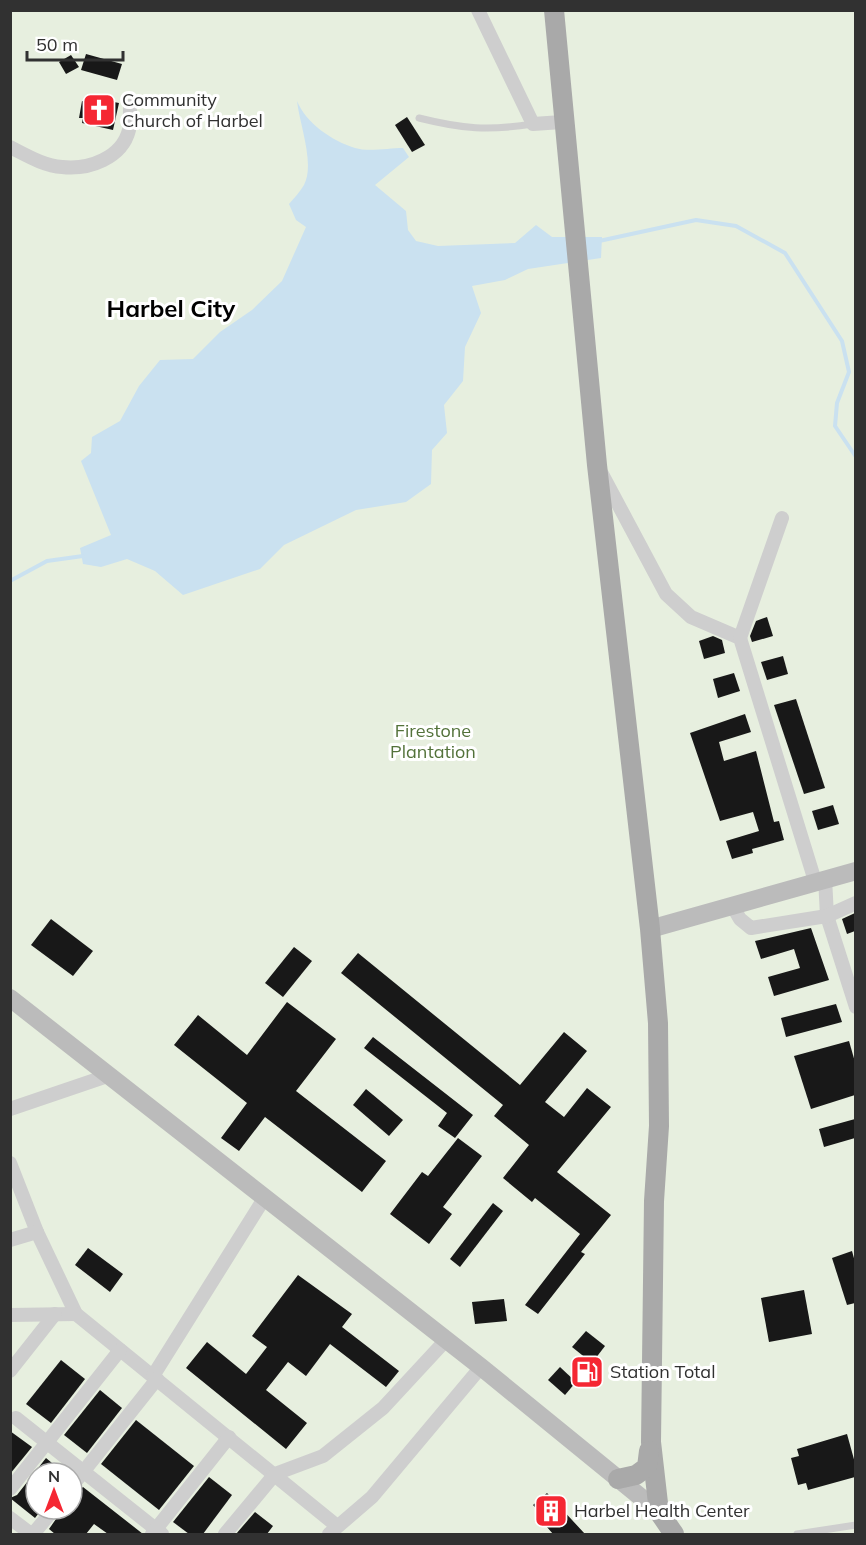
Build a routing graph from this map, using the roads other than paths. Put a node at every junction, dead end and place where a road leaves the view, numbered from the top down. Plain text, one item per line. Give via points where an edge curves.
1 (478, 10) edge
2 (554, 10) edge
3 (130, 106) dead end
4 (419, 118) dead end
5 (562, 122) junction
6 (533, 124) junction
7 (10, 147) edge
8 (597, 465) junction
9 (782, 518) dead end
10 (740, 638) junction
11 (855, 871) edge
12 (820, 880) junction
13 (855, 903) edge
14 (733, 907) junction
15 (827, 916) junction
16 (650, 928) junction
17 (10, 998) edge
18 (855, 1007) edge
19 (110, 1075) junction
20 (10, 1109) edge
21 (10, 1163) edge
22 (13, 1180) edge
23 (265, 1197) junction
24 (37, 1232) junction
25 (10, 1240) edge
26 (55, 1314) junction
27 (76, 1314) junction
28 (10, 1315) edge
29 (446, 1340) junction
30 (10, 1348) edge
31 (120, 1350) junction
32 (21, 1358) junction
33 (480, 1367) junction
34 (10, 1371) edge
35 (155, 1378) junction
36 (16, 1418) dead end
37 (229, 1437) junction
38 (47, 1442) junction
39 (651, 1442) junction
40 (71, 1461) edge
41 (84, 1471) joint
42 (275, 1474) junction
43 (618, 1479) junction
44 (10, 1489) edge
45 (659, 1512) junction
46 (10, 1518) edge
47 (43, 1521) edge
48 (855, 1525) edge
49 (333, 1530) edge
50 (157, 1533) edge
51 (32, 1534) edge
52 (225, 1534) edge
53 (674, 1534) edge
54 (797, 1534) edge

1 - 6 street
2 - 5 main road
3 - 7 street via 129,130 121,148 86,167 61,167
4 - 6 lane via 460,129
5 - 6 street
5 - 8 main road
8 - 10 street via 666,594 691,618
8 - 16 main road
9 - 10 street
10 - 12 street
11 - 12 main road
12 - 14 main road
12 - 15 street
13 - 15 street
14 - 15 street via 751,928
14 - 16 main road
15 - 18 street
16 - 39 main road via 658,1023 659,1125 654,1202
17 - 19 main road
19 - 20 street
19 - 23 main road
21 - 22 street
22 - 24 street
23 - 29 main road
23 - 35 street
24 - 25 street
24 - 27 street
26 - 27 street
26 - 28 street
26 - 32 street
27 - 31 street
29 - 33 main road
29 - 42 street via 383,1408 323,1456
30 - 32 street
31 - 35 street
31 - 38 street
32 - 34 street
33 - 43 main road
33 - 49 street via 372,1497
35 - 37 street
35 - 41 street
36 - 38 street
37 - 42 street
37 - 50 street
38 - 40 street
38 - 44 street
39 - 43 main road via 647,1467 636,1475
39 - 45 main road
41 - 50 street
42 - 49 street
42 - 52 street
43 - 45 main road
45 - 53 main road
46 - 51 street
47 - 51 street
48 - 54 lane

